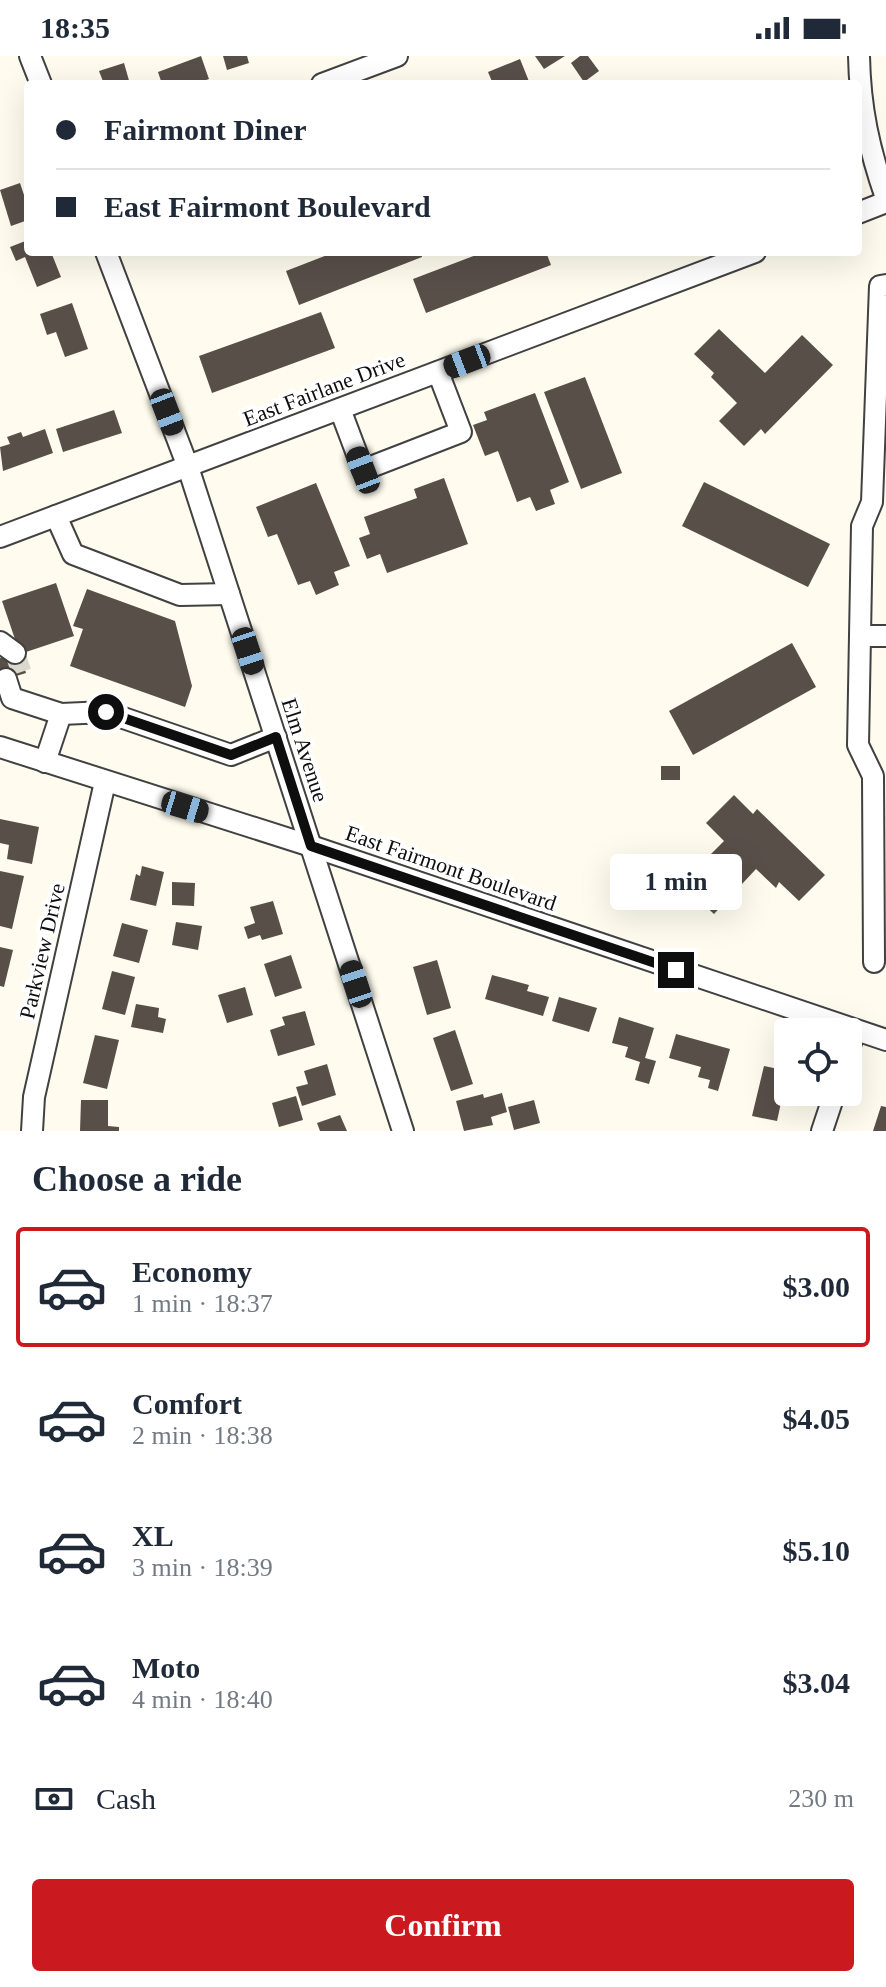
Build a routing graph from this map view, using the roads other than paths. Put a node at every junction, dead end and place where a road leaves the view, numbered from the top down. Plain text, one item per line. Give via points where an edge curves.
1 (30, 56) edge
2 (397, 56) edge
3 (859, 56) edge
4 (39, 80) edge
5 (333, 80) edge
6 (860, 80) edge
7 (862, 107) edge
8 (886, 200) edge
9 (862, 211) edge
10 (108, 256) edge
11 (744, 256) edge
12 (886, 285) edge
13 (438, 372) junction
14 (340, 409) junction
15 (188, 467) junction
16 (56, 516) junction
17 (0, 537) edge
18 (229, 594) junction
19 (860, 636) junction
20 (886, 636) edge
21 (10, 686) tunnel mouth
22 (61, 714) junction
23 (276, 737) junction
24 (0, 747) edge
25 (45, 762) junction
26 (105, 782) junction
27 (311, 846) junction
28 (874, 962) dead end
29 (820, 1018) edge
30 (862, 1032) edge
31 (886, 1040) edge
32 (830, 1106) edge
33 (32, 1131) edge
34 (403, 1131) edge
35 (822, 1131) edge

1 - 4 street
2 - 5 street
3 - 6 street
7 - 8 street
8 - 9 street
10 - 15 street, Elm Avenue
11 - 13 street, East Fairlane Drive
12 - 19 street via 880,286 872,502 862,526
13 - 14 street, East Fairlane Drive
13 - 14 street via 461,432 363,470
14 - 15 street, East Fairlane Drive
15 - 16 street, East Fairlane Drive
15 - 18 street, Elm Avenue
16 - 17 street, East Fairlane Drive
16 - 18 street via 73,554 180,595
18 - 23 street, Elm Avenue
19 - 20 street
19 - 28 street via 858,745 873,776
21 - 22 street
22 - 23 street via 106,712 231,755
22 - 25 street
23 - 27 street, Elm Avenue
24 - 25 street, East Fairmont Boulevard
25 - 26 street, East Fairmont Boulevard
26 - 27 street, East Fairmont Boulevard
26 - 33 street, Parkview Drive via 34,1097
27 - 29 street, East Fairmont Boulevard
27 - 34 street, Elm Avenue
30 - 31 street, East Fairmont Boulevard
32 - 35 street

